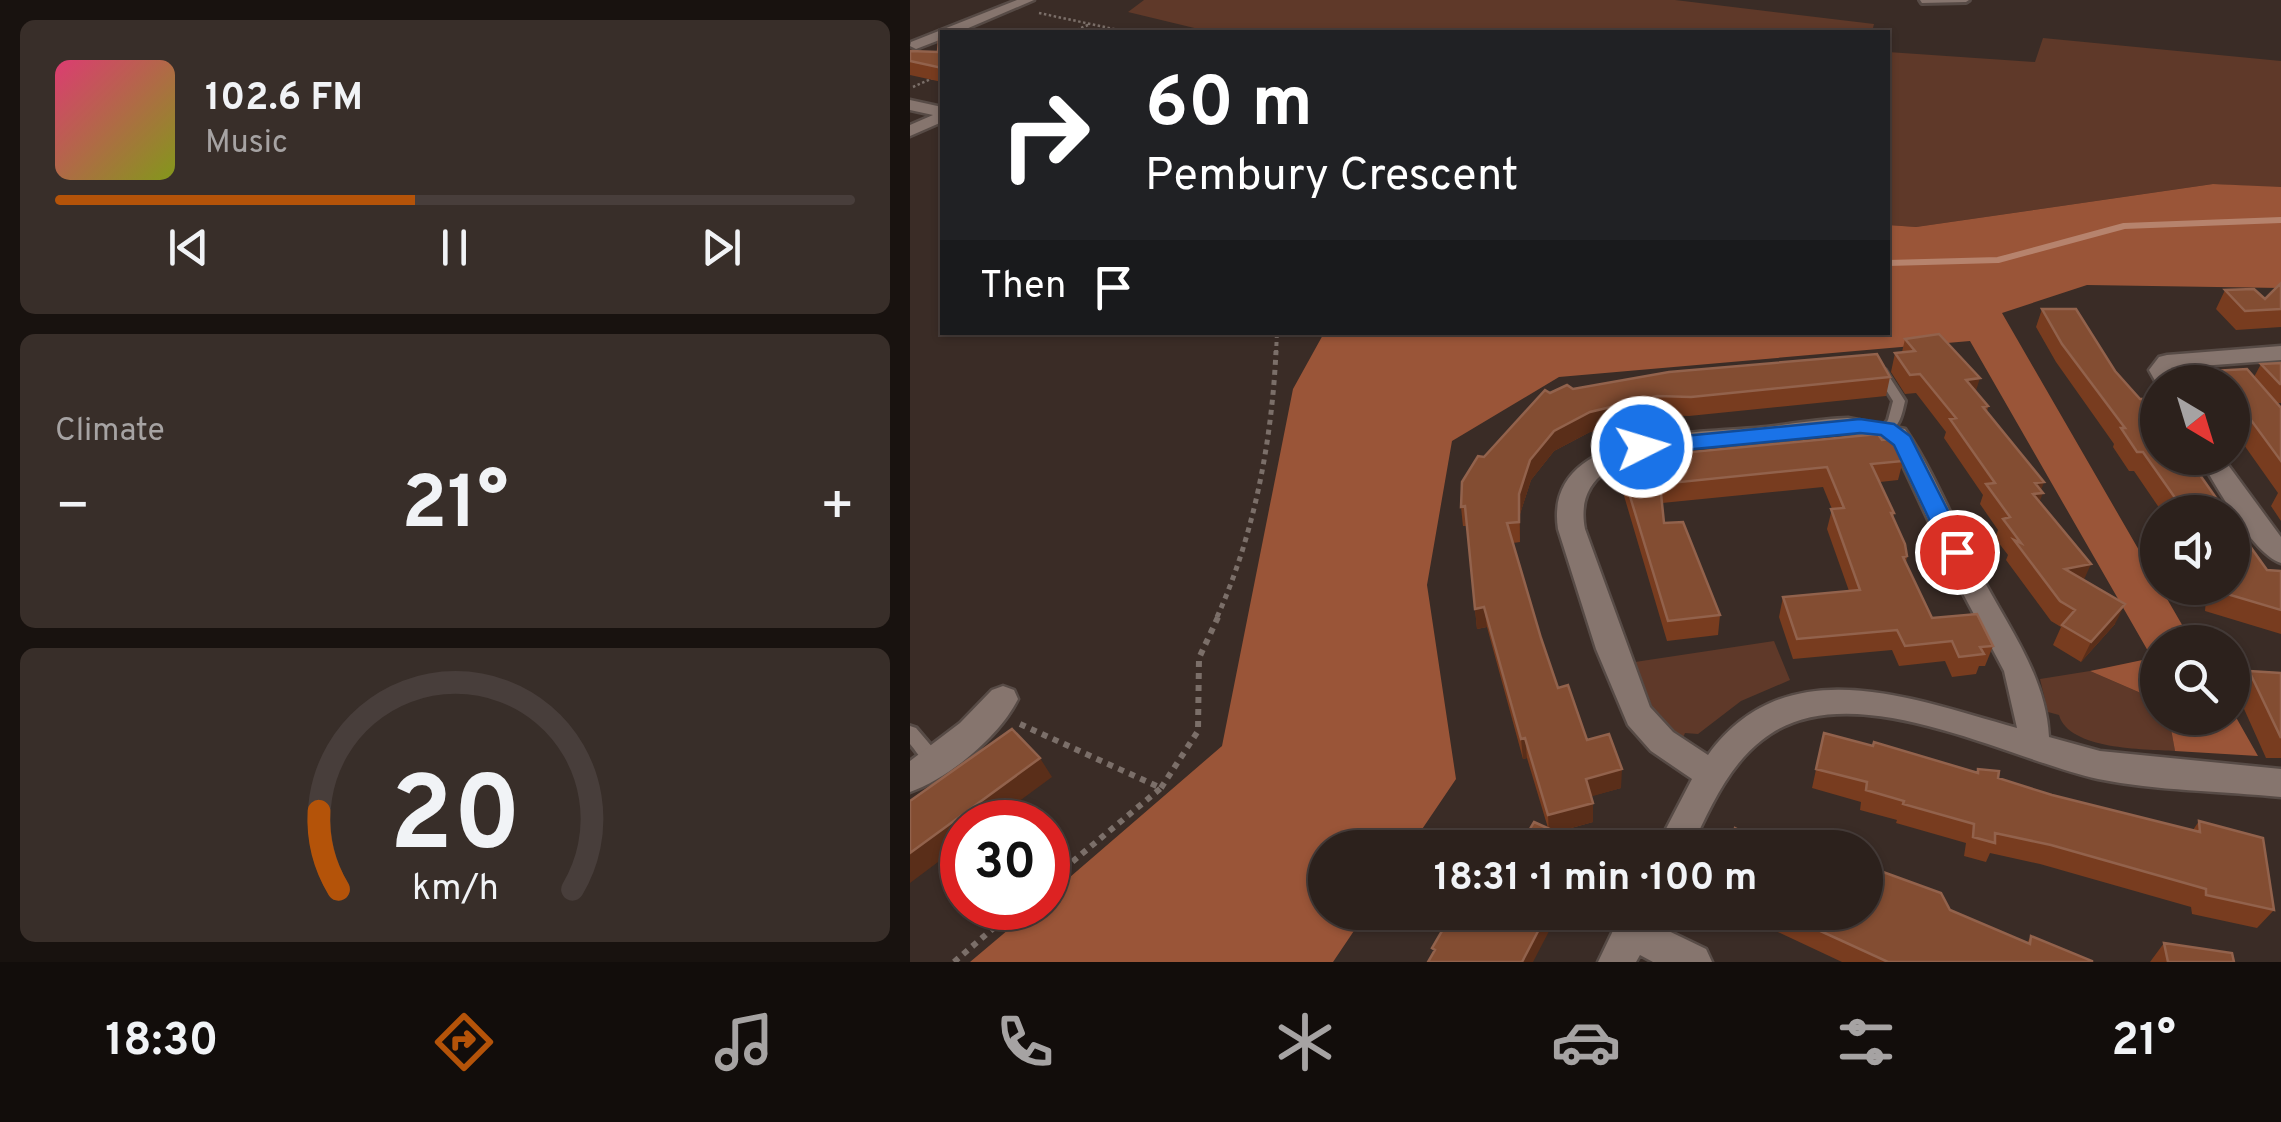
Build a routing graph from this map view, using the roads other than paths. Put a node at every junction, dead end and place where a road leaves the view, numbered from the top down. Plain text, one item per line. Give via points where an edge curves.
1 (1966, 0) edge
2 (1922, 1) edge
3 (1031, 7) edge
4 (950, 30) edge
5 (940, 34) edge
6 (912, 46) edge
7 (910, 104) edge
8 (940, 113) edge
9 (940, 115) edge
10 (910, 131) edge
11 (2281, 352) edge
12 (2164, 365) edge
13 (1877, 366) edge
14 (1887, 429) junction
15 (2223, 475) edge
16 (2281, 552) edge
17 (998, 705) road end
18 (910, 733) edge
19 (2034, 747) junction
20 (922, 770) edge
21 (1709, 773) junction
22 (2281, 783) edge
23 (1682, 830) edge
24 (1630, 936) edge
25 (1693, 962) edge

1 - 2 lane
3 - 4 street
5 - 6 street
7 - 8 street
9 - 10 street
11 - 12 street
13 - 14 lane via 1899,401
14 - 19 street via 1908,451 1983,608 2021,671 2034,711
14 - 21 street via 1642,447 1598,465 1572,496 1576,545 1632,702 1654,735
15 - 16 street
17 - 20 street
18 - 20 lane
19 - 21 street via 1883,703 1846,699 1782,712 1754,727
19 - 22 street via 2100,766
21 - 23 street
24 - 25 street

